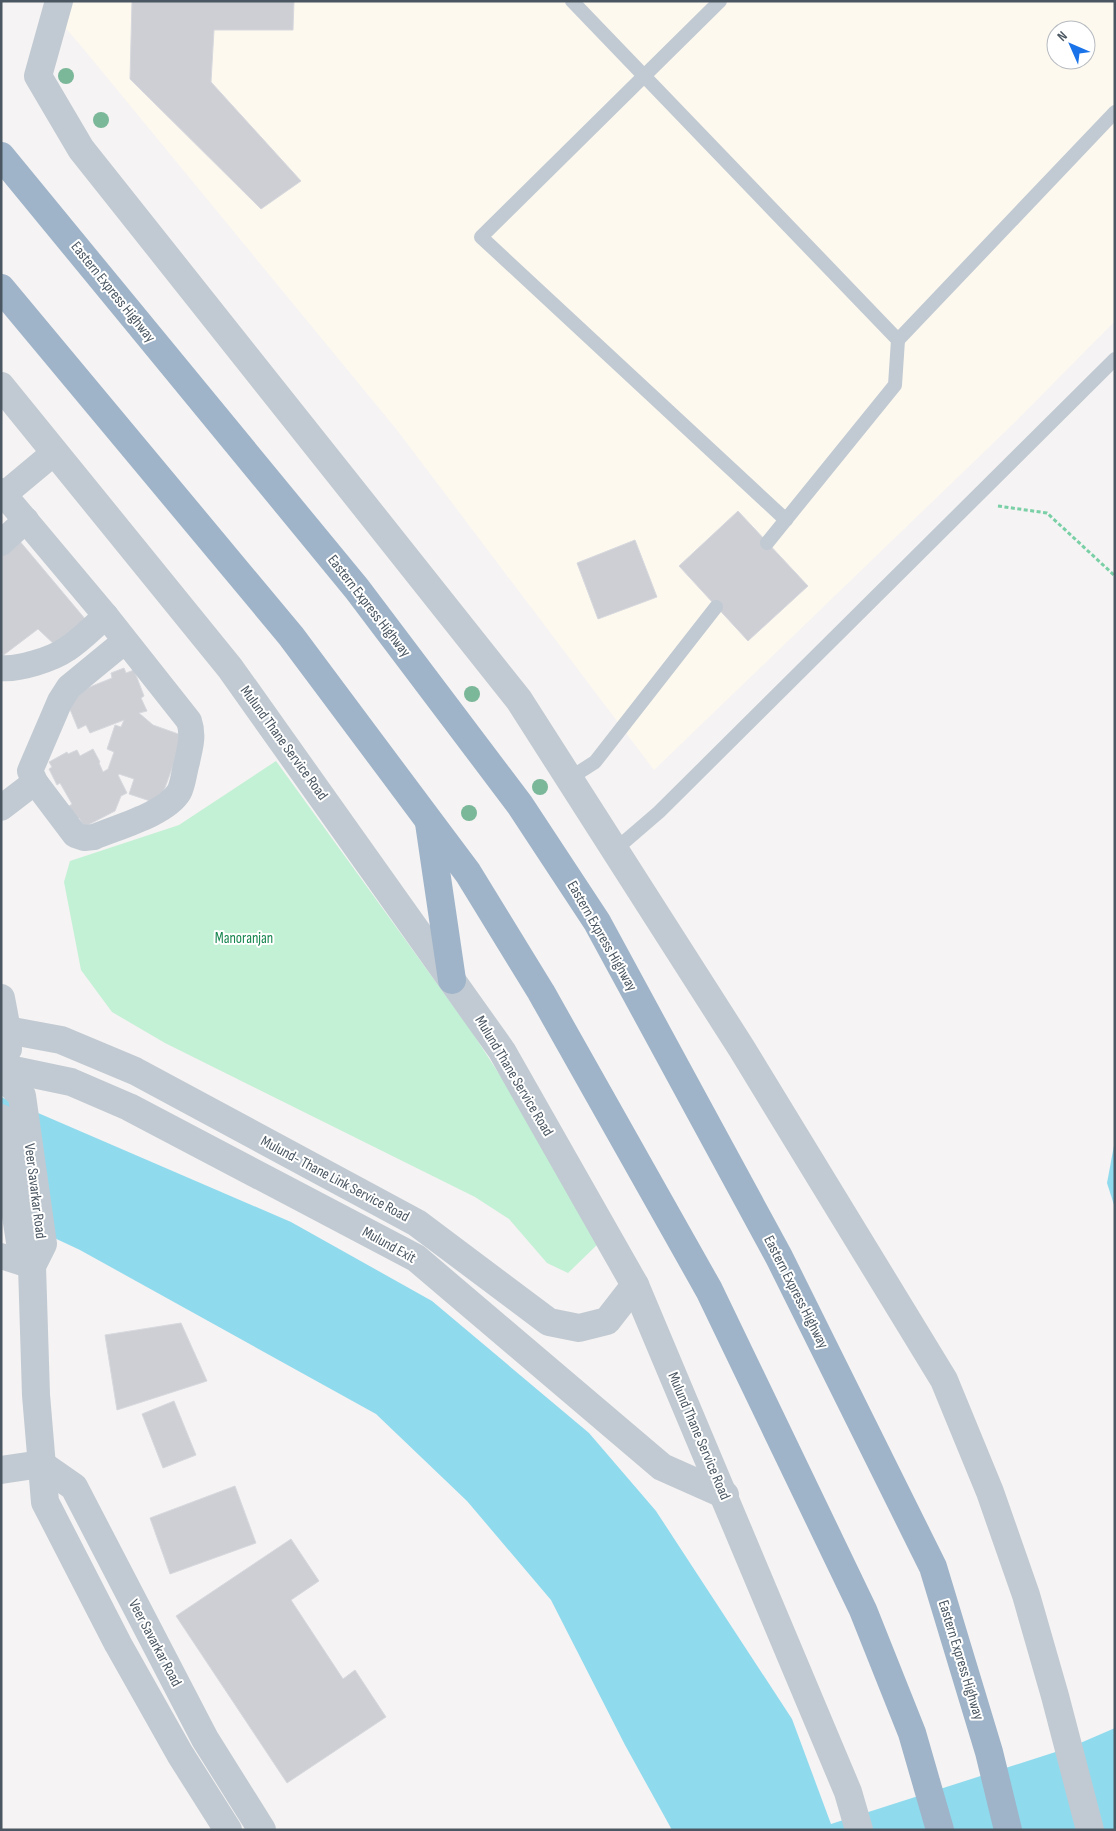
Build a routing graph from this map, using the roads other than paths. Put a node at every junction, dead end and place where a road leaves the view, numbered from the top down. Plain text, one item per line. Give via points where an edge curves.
1 (59, 1) edge
2 (572, 1) edge
3 (720, 1) edge
4 (644, 76) junction
5 (1115, 112) edge
6 (1, 156) edge
7 (1, 288) edge
8 (898, 340) junction
9 (1115, 359) edge
10 (1, 386) edge
11 (55, 452) junction
12 (2, 494) edge
13 (26, 520) junction
14 (786, 520) junction
15 (1, 543) edge
16 (767, 543) dead end
17 (716, 606) dead end
18 (106, 616) junction
19 (125, 641) junction
20 (1, 668) edge
21 (570, 778) junction
22 (35, 782) junction
23 (1, 808) edge
24 (428, 820) junction
25 (616, 849) junction
26 (452, 980) junction
27 (1, 998) edge
28 (7, 1030) junction
29 (10, 1086) edge
30 (1, 1118) edge
31 (24, 1252) edge
32 (635, 1285) junction
33 (41, 1464) junction
34 (1, 1470) edge
35 (725, 1495) junction
36 (147, 1629) junction
37 (118, 1644) junction
38 (228, 1830) edge
39 (262, 1830) edge
40 (859, 1830) edge
41 (940, 1830) edge
42 (1008, 1830) edge
43 (1090, 1830) edge

1 - 21 street via 38,76 81,149 519,700
2 - 4 lane
3 - 4 lane
4 - 8 lane
4 - 14 lane via 481,237
5 - 8 lane
6 - 42 highway, Eastern Express Highway via 357,589 520,804 597,922 779,1256 933,1567 989,1752
7 - 24 highway via 291,636
8 - 14 lane via 894,385
9 - 25 lane via 659,812
10 - 11 street, Mulund Thane Service Road
11 - 12 street
11 - 26 street, Mulund Thane Service Road via 230,668
12 - 13 street
13 - 15 street
13 - 18 street
14 - 16 lane
17 - 21 lane via 595,762
18 - 19 street
18 - 20 street via 66,650 26,667
19 - 22 street via 69,687 60,701 30,771
19 - 22 street via 189,721 192,741 179,792 161,810 84,838 75,835
21 - 25 street
22 - 23 street
24 - 26 highway
24 - 41 highway via 468,873 541,992 709,1290 863,1610 912,1733
25 - 43 street via 944,1380 990,1492 1026,1595
26 - 32 street, Mulund Thane Service Road via 502,1051
27 - 28 street
28 - 29 street, Veer Savarkar Road
28 - 32 street, Mulund- Thane Link Service Road via 61,1040 135,1071 417,1223 549,1322 579,1328 607,1321
29 - 31 street, Veer Savarkar Road
29 - 35 street, Mulund Exit via 71,1082 129,1107 416,1258 662,1467
30 - 31 street
31 - 33 street, Veer Savarkar Road
32 - 35 street, Mulund Thane Service Road
33 - 34 street
33 - 36 street, Veer Savarkar Road via 74,1487
33 - 37 street, Veer Savarkar Road via 45,1502
35 - 40 street, Mulund Thane Service Road via 848,1792
36 - 37 street
36 - 39 street, Veer Savarkar Road via 205,1739
37 - 38 street, Veer Savarkar Road via 180,1754

